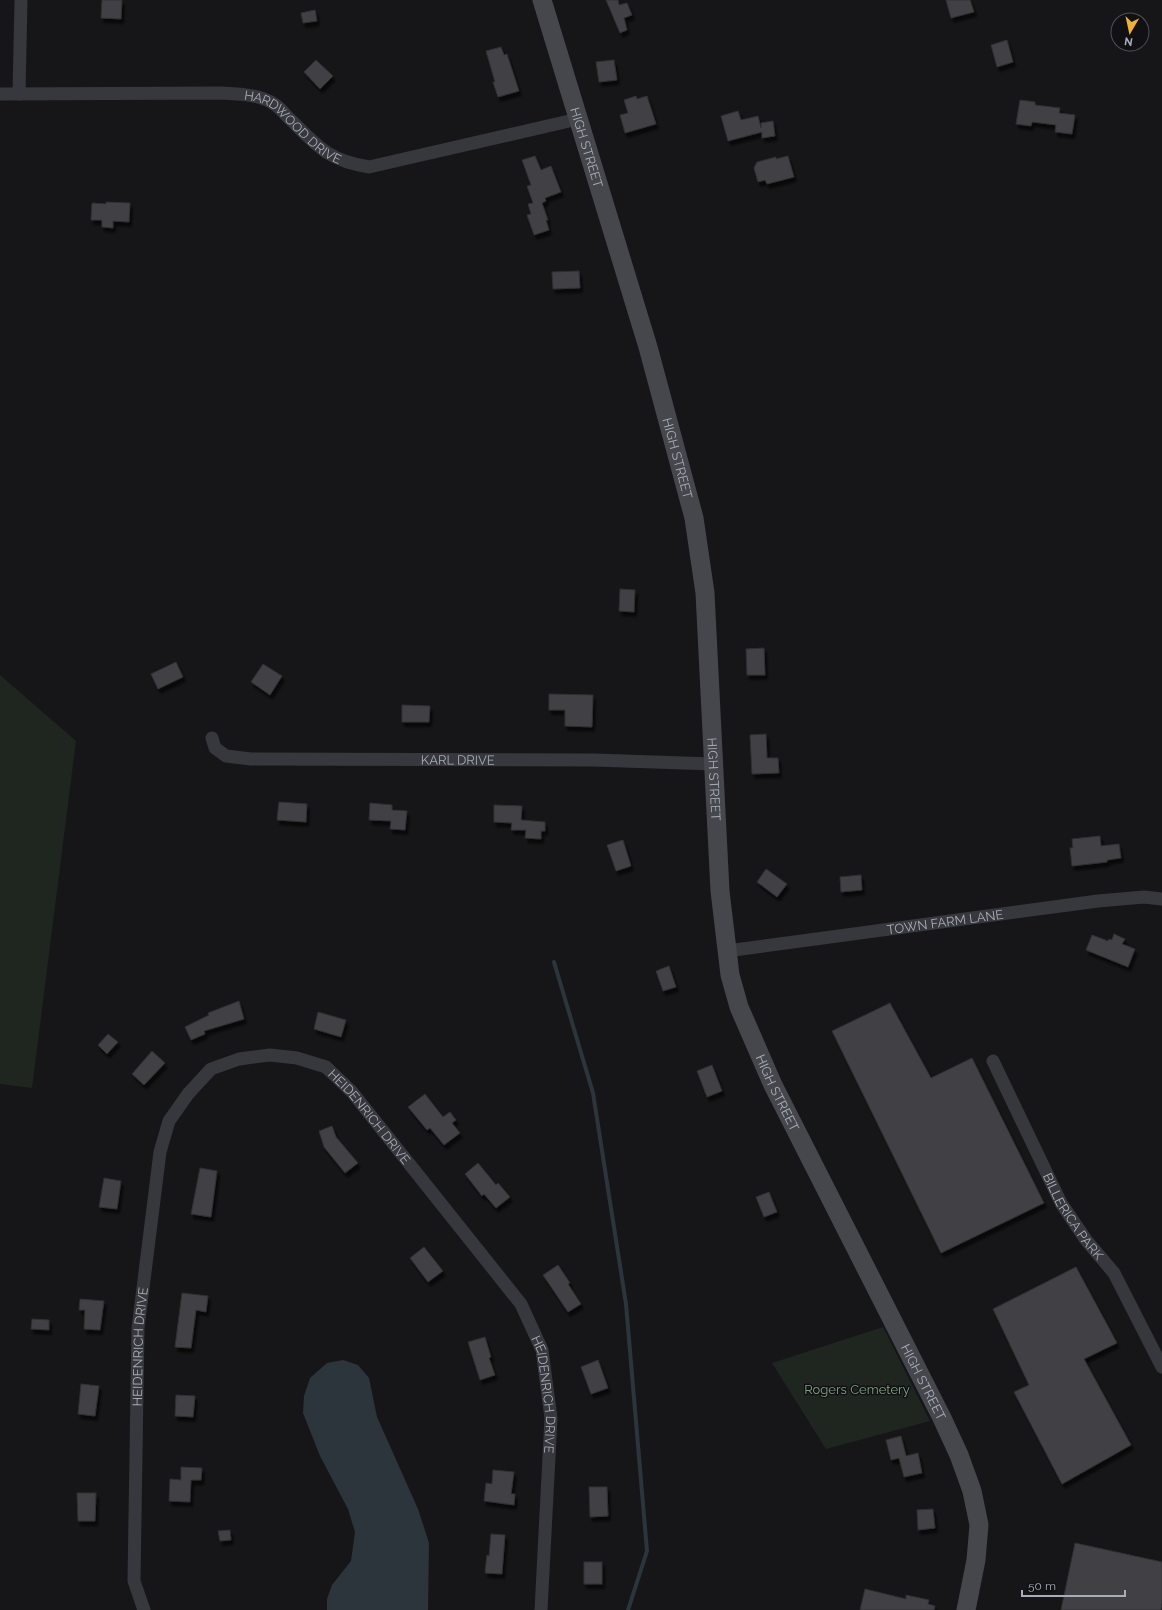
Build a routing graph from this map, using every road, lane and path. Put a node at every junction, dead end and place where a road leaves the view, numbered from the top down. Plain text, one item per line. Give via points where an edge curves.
1 (21, 0) edge
2 (542, 0) edge
3 (0, 94) edge
4 (19, 94) junction
5 (578, 119) junction
6 (212, 738) dead end
7 (714, 764) junction
8 (1162, 899) edge
9 (727, 951) junction
10 (993, 1061) dead end
11 (1162, 1367) edge
12 (144, 1610) edge
13 (541, 1610) edge
14 (966, 1610) edge

1 - 4 street
2 - 5 main road, HIGH STREET
3 - 4 street, HARDWOOD DRIVE
4 - 5 street, HARDWOOD DRIVE via 252,95 274,104 314,143 333,157 350,164 370,167
5 - 7 main road, HIGH STREET via 648,347 694,518 705,593
6 - 7 street, KARL DRIVE via 214,748 226,756 251,759 586,760
7 - 9 main road, HIGH STREET via 720,891
8 - 9 street, TOWN FARM LANE via 1144,897 1090,902
9 - 14 main road, HIGH STREET via 738,1007 752,1041 959,1455 972,1491 979,1525 976,1560
10 - 11 street, BILLERICA PARK via 1060,1203 1086,1240 1114,1273
12 - 13 street, HEIDENRICH DRIVE via 134,1581 138,1328 160,1152 169,1121 188,1094 211,1069 239,1060 270,1055 297,1058 326,1067 352,1092 521,1304 542,1350 551,1418

